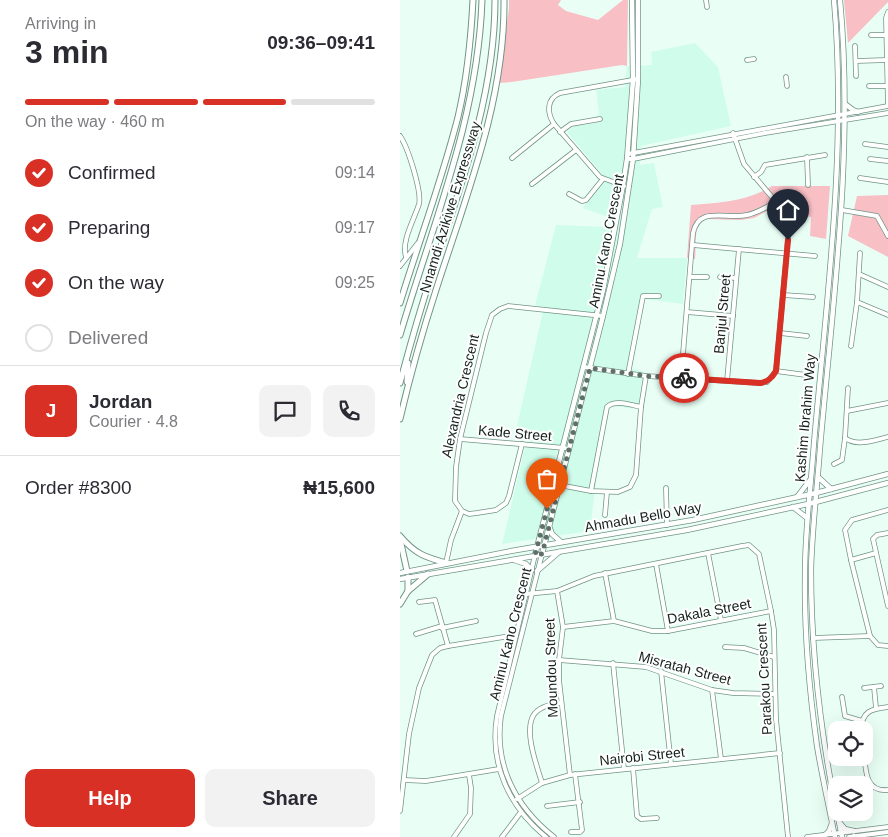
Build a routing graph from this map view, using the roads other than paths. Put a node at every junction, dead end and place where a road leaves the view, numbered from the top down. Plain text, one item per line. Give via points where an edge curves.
1 (473, 0) edge
2 (482, 0) edge
3 (495, 0) edge
4 (504, 0) edge
5 (706, 0) edge
6 (834, 0) edge
7 (840, 0) edge
8 (632, 2) edge
9 (638, 2) edge
10 (707, 7) dead end
11 (888, 12) edge
12 (887, 28) edge
13 (871, 35) dead end
14 (886, 35) junction
15 (855, 46) dead end
16 (887, 55) edge
17 (754, 59) dead end
18 (747, 60) dead end
19 (887, 60) edge
20 (856, 61) junction
21 (856, 76) dead end
22 (786, 77) dead end
23 (636, 79) junction
24 (787, 86) dead end
25 (869, 86) dead end
26 (887, 86) edge
27 (845, 104) junction
28 (888, 106) edge
29 (858, 112) junction
30 (888, 113) edge
31 (838, 114) junction
32 (847, 117) junction
33 (600, 119) dead end
34 (838, 121) junction
35 (554, 124) junction
36 (560, 132) junction
37 (733, 133) junction
38 (400, 136) edge
39 (735, 139) junction
40 (460, 144) junction
41 (865, 144) dead end
42 (888, 146) edge
43 (576, 150) junction
44 (826, 154) dead end
45 (630, 157) junction
46 (807, 157) junction
47 (512, 158) dead end
48 (870, 159) dead end
49 (888, 161) edge
50 (443, 170) junction
51 (754, 176) junction
52 (860, 178) dead end
53 (603, 179) junction
54 (888, 182) edge
55 (532, 184) dead end
56 (623, 185) junction
57 (808, 185) dead end
58 (629, 187) junction
59 (569, 194) dead end
60 (776, 202) junction
61 (842, 210) junction
62 (888, 236) edge
63 (420, 242) junction
64 (692, 245) junction
65 (739, 249) junction
66 (787, 253) junction
67 (860, 253) dead end
68 (816, 256) dead end
69 (406, 257) junction
70 (400, 266) edge
71 (859, 274) junction
72 (690, 277) junction
73 (707, 277) dead end
74 (720, 277) dead end
75 (736, 278) junction
76 (888, 287) edge
77 (783, 295) junction
78 (659, 296) dead end
79 (813, 297) dead end
80 (857, 302) junction
81 (400, 303) edge
82 (687, 312) junction
83 (597, 315) junction
84 (603, 316) junction
85 (733, 316) junction
86 (888, 316) edge
87 (400, 334) edge
88 (780, 334) junction
89 (807, 336) dead end
90 (851, 346) dead end
91 (408, 352) junction
92 (584, 367) junction
93 (590, 368) junction
94 (776, 371) junction
95 (628, 374) junction
96 (646, 376) junction
97 (806, 376) dead end
98 (681, 378) junction
99 (727, 381) junction
100 (400, 383) edge
101 (848, 388) dead end
102 (407, 390) junction
103 (888, 403) edge
104 (641, 407) junction
105 (847, 411) junction
106 (400, 418) edge
107 (888, 437) edge
108 (845, 438) junction
109 (460, 439) junction
110 (522, 444) junction
111 (566, 448) junction
112 (834, 464) dead end
113 (888, 474) edge
114 (818, 477) junction
115 (811, 478) junction
116 (888, 483) edge
117 (554, 484) junction
118 (560, 486) junction
119 (666, 488) dead end
120 (831, 489) junction
121 (591, 491) junction
122 (607, 492) junction
123 (816, 493) junction
124 (809, 494) junction
125 (797, 497) junction
126 (827, 499) junction
127 (815, 502) junction
128 (808, 504) junction
129 (793, 507) junction
130 (888, 510) edge
131 (462, 511) junction
132 (815, 511) junction
133 (605, 515) dead end
134 (807, 518) junction
135 (667, 524) junction
136 (548, 526) junction
137 (888, 533) edge
138 (400, 537) edge
139 (561, 542) junction
140 (538, 543) junction
141 (544, 545) junction
142 (560, 551) junction
143 (708, 553) junction
144 (876, 553) junction
145 (542, 554) junction
146 (535, 555) junction
147 (513, 560) junction
148 (851, 560) junction
149 (446, 563) junction
150 (656, 564) junction
151 (532, 570) junction
152 (537, 571) junction
153 (400, 573) edge
154 (605, 573) junction
155 (407, 574) junction
156 (428, 574) junction
157 (400, 579) edge
158 (408, 591) junction
159 (556, 591) junction
160 (526, 594) junction
161 (532, 594) junction
162 (419, 602) dead end
163 (400, 604) edge
164 (888, 606) edge
165 (771, 610) junction
166 (721, 620) junction
167 (476, 621) dead end
168 (614, 621) junction
169 (442, 627) junction
170 (563, 627) junction
171 (668, 631) junction
172 (416, 634) dead end
173 (515, 635) junction
174 (521, 635) junction
175 (870, 636) junction
176 (813, 638) junction
177 (448, 646) junction
178 (888, 646) edge
179 (724, 648) dead end
180 (774, 657) junction
181 (559, 660) junction
182 (613, 663) junction
183 (661, 671) junction
184 (881, 686) dead end
185 (874, 687) junction
186 (864, 688) dead end
187 (712, 690) junction
188 (774, 694) junction
189 (842, 697) dead end
190 (561, 702) junction
191 (888, 707) edge
192 (876, 708) junction
193 (862, 721) joint
194 (780, 753) junction
195 (721, 759) junction
196 (672, 764) junction
197 (866, 766) edge
198 (504, 767) junction
199 (633, 768) junction
200 (498, 769) junction
201 (624, 769) junction
202 (575, 774) junction
203 (469, 775) junction
204 (570, 775) junction
205 (830, 776) edge
206 (404, 780) junction
207 (542, 782) junction
208 (888, 790) edge
209 (517, 798) junction
210 (828, 800) edge
211 (513, 802) junction
212 (580, 802) junction
213 (547, 806) dead end
214 (400, 811) edge
215 (521, 812) junction
216 (657, 818) dead end
217 (832, 821) joint
218 (839, 821) joint
219 (888, 827) edge
220 (571, 832) dead end
221 (888, 832) edge
222 (825, 835) junction
223 (835, 835) edge
224 (842, 835) edge
225 (854, 835) edge
226 (454, 837) edge
227 (502, 837) edge
228 (546, 837) edge
229 (554, 837) edge
230 (788, 837) edge
231 (807, 837) edge
232 (849, 837) edge

1 - 50 highway, Nnamdi Azikiwe Expressway via 461,101
2 - 40 highway, Nnamdi Azikiwe Expressway via 474,80
3 - 91 highway, Nnamdi Azikiwe Expressway via 488,73 477,130
4 - 102 highway, Nnamdi Azikiwe Expressway via 498,71 484,140
5 - 10 street
6 - 31 main road, Kashim Ibrahim Way via 839,68
7 - 27 main road, Kashim Ibrahim Way
8 - 23 main road, Aminu Kano Crescent via 632,65
9 - 23 main road, Aminu Kano Crescent
11 - 12 street
12 - 14 street
13 - 14 street
14 - 16 street
15 - 20 street
16 - 19 street
17 - 18 street
19 - 20 street
19 - 26 street
20 - 21 street
22 - 24 street
23 - 35 street via 557,94 549,108
23 - 45 main road, Aminu Kano Crescent
25 - 26 street
26 - 28 street
27 - 29 main road
27 - 32 main road, Kashim Ibrahim Way
28 - 29 street, Aminu Kano Crescent
29 - 32 street, Aminu Kano Crescent
30 - 32 street, Aminu Kano Crescent
31 - 32 street, Aminu Kano Crescent
31 - 34 main road, Kashim Ibrahim Way
31 - 37 street, Aminu Kano Crescent
32 - 34 street, Aminu Kano Crescent
32 - 61 main road, Kashim Ibrahim Way
33 - 36 street via 571,124
34 - 39 street, Aminu Kano Crescent
34 - 115 main road, Kashim Ibrahim Way via 837,173
35 - 36 street
35 - 47 street
36 - 43 street
37 - 39 street
37 - 45 street, Aminu Kano Crescent
38 - 69 street via 410,158 420,200 405,247
39 - 45 street, Aminu Kano Crescent
39 - 51 street via 743,162
40 - 50 highway
40 - 87 highway, Nnamdi Azikiwe Expressway
41 - 42 street
43 - 53 street
43 - 55 street
44 - 46 street
45 - 56 main road, Aminu Kano Crescent
45 - 58 main road, Aminu Kano Crescent
46 - 51 street via 766,165
46 - 57 street
48 - 49 street
50 - 63 highway, Nnamdi Azikiwe Expressway
51 - 60 street
52 - 54 street
53 - 56 street
53 - 59 street via 586,200
56 - 58 street
56 - 83 main road, Aminu Kano Crescent
58 - 84 main road, Aminu Kano Crescent
60 - 64 street via 746,215 701,218 694,227
60 - 66 street via 785,213 789,227
61 - 62 street via 877,216
61 - 114 main road, Kashim Ibrahim Way
63 - 69 street
63 - 81 highway, Nnamdi Azikiwe Expressway
64 - 65 street
64 - 72 street
65 - 66 street
65 - 75 street, Banjul Street
66 - 68 street
66 - 77 street
67 - 71 street
69 - 70 street
71 - 76 street
71 - 80 street
72 - 73 street
72 - 82 street
74 - 75 street
75 - 85 street, Banjul Street
77 - 79 street
77 - 88 street
78 - 95 street via 643,296
80 - 86 street
80 - 90 street
82 - 85 street
82 - 98 street
83 - 84 street, Alexandria Crescent
83 - 92 main road, Aminu Kano Crescent
83 - 109 street, Alexandria Crescent via 508,306 495,312 486,333
84 - 93 main road, Aminu Kano Crescent
85 - 99 street, Banjul Street
88 - 89 street
88 - 94 street
91 - 100 highway, Nnamdi Azikiwe Expressway
91 - 102 highway
92 - 93 street
92 - 111 main road, Aminu Kano Crescent
93 - 95 street
93 - 111 main road, Aminu Kano Crescent
94 - 97 street
94 - 99 street via 767,382
95 - 96 street
96 - 98 street
96 - 104 street
98 - 99 street
101 - 105 street
102 - 106 highway, Nnamdi Azikiwe Expressway
103 - 105 street
104 - 121 street via 617,403 607,407
104 - 122 street via 634,482 624,490
105 - 108 street
107 - 108 street via 866,442
108 - 112 street via 842,460
109 - 110 street, Kade Street
109 - 131 street, Alexandria Crescent via 456,500
110 - 111 street, Kade Street
110 - 131 street via 506,502 496,510 470,514
111 - 117 main road, Aminu Kano Crescent
111 - 118 main road, Aminu Kano Crescent
113 - 120 main road, Ahmadu Bello Way
114 - 120 main road
114 - 123 main road, Kashim Ibrahim Way
115 - 124 main road, Kashim Ibrahim Way
115 - 125 main road
116 - 126 main road, Ahmadu Bello Way
117 - 118 street
117 - 140 main road, Aminu Kano Crescent
118 - 121 street
118 - 136 main road, Aminu Kano Crescent
119 - 135 street
120 - 123 main road, Ahmadu Bello Way
121 - 122 street
122 - 133 street
123 - 124 main road, Ahmadu Bello Way
123 - 127 main road, Kashim Ibrahim Way
124 - 125 main road, Ahmadu Bello Way
124 - 128 main road, Kashim Ibrahim Way
125 - 135 main road, Ahmadu Bello Way
126 - 127 main road, Ahmadu Bello Way
126 - 132 main road
127 - 128 main road, Ahmadu Bello Way
127 - 132 main road, Kashim Ibrahim Way
128 - 129 main road, Ahmadu Bello Way
128 - 134 main road, Kashim Ibrahim Way
129 - 134 main road
129 - 142 main road, Ahmadu Bello Way via 687,530
130 - 148 street via 859,517 848,524 845,536
131 - 149 street
132 - 176 main road, Kashim Ibrahim Way
134 - 210 main road, Kashim Ibrahim Way via 808,660
135 - 139 main road, Ahmadu Bello Way
136 - 139 main road
136 - 141 main road, Aminu Kano Crescent
137 - 144 street via 874,536
138 - 149 highway via 415,552
138 - 155 highway
139 - 141 main road, Ahmadu Bello Way
140 - 141 main road, Ahmadu Bello Way
140 - 146 main road, Aminu Kano Crescent
140 - 149 main road, Ahmadu Bello Way
141 - 145 main road, Aminu Kano Crescent
142 - 145 main road, Ahmadu Bello Way
142 - 152 main road
143 - 150 street, Parakou Crescent
143 - 165 street, Parakou Crescent via 749,545 755,548 761,560
143 - 166 street
144 - 148 street
144 - 164 street
145 - 146 main road, Ahmadu Bello Way
145 - 152 street, Aminu Kano Crescent
146 - 147 main road, Ahmadu Bello Way
146 - 151 street
147 - 151 main road via 526,564
147 - 156 main road, Ahmadu Bello Way
148 - 175 street
149 - 155 main road, Ahmadu Bello Way
150 - 154 street, Parakou Crescent
150 - 171 street
151 - 160 street
152 - 161 street, Aminu Kano Crescent
153 - 155 main road, Ahmadu Bello Way
154 - 159 street, Parakou Crescent
154 - 168 street
155 - 156 main road, Ahmadu Bello Way
155 - 157 main road, Ahmadu Bello Way
155 - 158 highway
156 - 158 highway
158 - 163 highway
159 - 161 street, Parakou Crescent
159 - 170 street, Moundou Street
160 - 161 street, Parakou Crescent
160 - 173 street
161 - 174 street, Aminu Kano Crescent
162 - 169 street via 435,600
165 - 166 street, Dakala Street
165 - 180 street, Parakou Crescent
166 - 171 street, Dakala Street
167 - 169 street
168 - 170 street, Dakala Street
168 - 171 street, Dakala Street via 652,631
169 - 172 street
169 - 177 street
170 - 181 street, Moundou Street
173 - 174 street
173 - 177 street
173 - 200 street via 495,726
174 - 198 street, Aminu Kano Crescent via 500,723
175 - 176 street
175 - 178 street via 878,645
176 - 205 main road, Kashim Ibrahim Way
177 - 206 street via 432,655 423,677 409,734
179 - 180 street via 744,648
180 - 188 street, Parakou Crescent
181 - 182 street, Misratah Street
181 - 190 street, Moundou Street
182 - 183 street, Misratah Street
182 - 201 street
183 - 187 street, Misratah Street
183 - 196 street
184 - 185 street
185 - 186 street
185 - 192 street
187 - 188 street, Misratah Street
187 - 195 street
188 - 194 street, Parakou Crescent
189 - 193 street via 845,716
190 - 204 street, Moundou Street
190 - 207 street via 542,708 531,721 532,748
191 - 192 street
192 - 193 street via 869,711
194 - 195 street, Nairobi Street
194 - 230 street, Parakou Crescent
195 - 196 street, Nairobi Street
196 - 199 street, Nairobi Street
197 - 208 street via 872,786
198 - 200 street
198 - 209 street, Aminu Kano Crescent
199 - 201 street, Nairobi Street
199 - 216 street via 637,816 641,819
200 - 203 street
200 - 211 street
201 - 202 street, Nairobi Street
202 - 204 street, Nairobi Street
202 - 212 street
203 - 206 street via 426,781
203 - 226 street via 470,814
204 - 207 street, Nairobi Street
206 - 214 street
207 - 209 street, Nairobi Street
209 - 211 street, Nairobi Street
209 - 229 street, Aminu Kano Crescent via 532,818
211 - 215 street
212 - 213 street
212 - 220 street via 582,830
215 - 227 street
215 - 228 street
217 - 222 main road
217 - 223 main road, Kashim Ibrahim Way
218 - 224 main road, Kashim Ibrahim Way
218 - 225 main road
219 - 225 street
221 - 225 street
222 - 223 street
222 - 231 street
223 - 224 street
224 - 225 street
225 - 232 street

